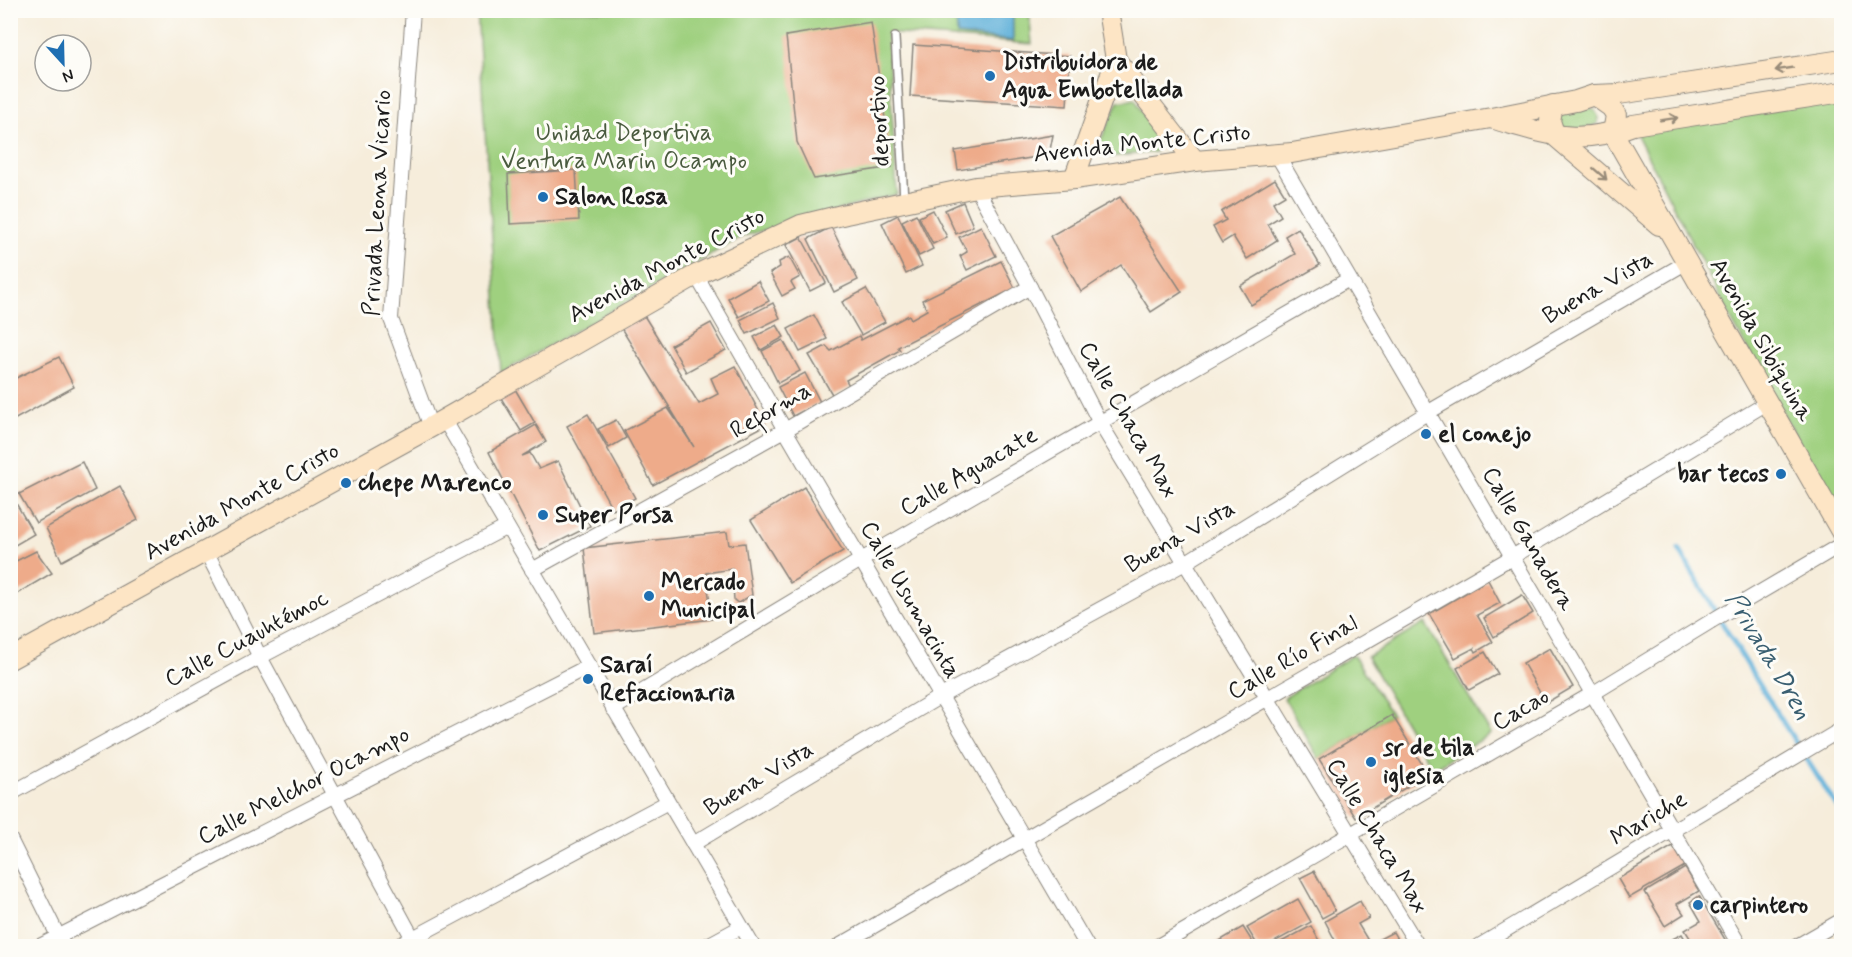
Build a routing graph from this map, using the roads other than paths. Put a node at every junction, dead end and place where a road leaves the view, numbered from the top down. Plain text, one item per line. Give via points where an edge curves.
1 (413, 10) edge
2 (1108, 10) edge
3 (895, 38) dead end
4 (1116, 60) junction
5 (1842, 60) edge
6 (1842, 92) edge
7 (1594, 95) junction
8 (1553, 105) junction
9 (1491, 118) junction
10 (1613, 133) junction
11 (1555, 136) junction
12 (1277, 154) junction
13 (1195, 161) junction
14 (1074, 178) junction
15 (976, 187) junction
16 (904, 203) junction
17 (1671, 235) junction
18 (1687, 262) junction
19 (696, 274) junction
20 (1349, 279) junction
21 (1030, 287) junction
22 (1767, 403) junction
23 (1427, 413) junction
24 (438, 423) junction
25 (1100, 423) junction
26 (784, 430) junction
27 (507, 527) junction
28 (1842, 533) edge
29 (1842, 544) edge
30 (206, 551) junction
31 (1512, 557) junction
32 (861, 560) junction
33 (1185, 563) junction
34 (532, 570) junction
35 (260, 657) junction
36 (10, 659) edge
37 (589, 666) junction
38 (1592, 694) junction
39 (941, 696) junction
40 (1267, 699) junction
41 (613, 709) junction
42 (1842, 729) edge
43 (10, 794) edge
44 (335, 795) junction
45 (668, 802) junction
46 (1672, 832) junction
47 (1351, 835) junction
48 (10, 839) edge
49 (1024, 839) junction
50 (693, 844) junction
51 (1842, 920) edge
52 (741, 927) junction
53 (61, 941) edge
54 (415, 943) edge
55 (40, 946) edge
56 (398, 946) edge
57 (706, 946) edge
58 (753, 946) edge
59 (839, 946) edge
60 (1087, 946) edge
61 (1158, 946) edge
62 (1418, 946) edge
63 (1479, 946) edge
64 (1740, 946) edge
65 (1797, 946) edge

1 - 24 street, Privada Leona Vicario via 391,319
2 - 4 main road
3 - 16 lane, deportivo
4 - 13 main road
4 - 14 main road
5 -> 7 main road, Avenida Monte Cristo
10 -> 6 main road via 1633,125
7 - 8 main road, Avenida Monte Cristo
7 - 10 main road via 1616,115
8 - 9 main road, Avenida Monte Cristo
8 - 11 main road via 1550,121
9 - 11 main road
9 - 12 main road, Avenida Monte Cristo
10 - 11 main road
10 - 17 main road, Avenida Sibiquina
11 -> 17 main road, Avenida Sibiquina
12 - 13 main road, Avenida Monte Cristo
12 - 20 street, Calle Ganadera
13 - 14 main road, Avenida Monte Cristo
14 - 15 main road, Avenida Monte Cristo
15 - 16 main road, Avenida Monte Cristo
15 - 21 street, Calle Chaca Max
16 - 19 main road, Avenida Monte Cristo via 801,225
17 - 18 main road, Avenida Sibiquina
18 - 22 main road, Avenida Sibiquina
18 - 23 street, Buena Vista
19 - 24 main road, Avenida Monte Cristo
19 - 26 street, Calle Usumacinta
20 - 23 street, Calle Ganadera
20 - 25 street, Calle Aguacate
21 - 25 street, Calle Chaca Max
21 - 26 street, Reforma
22 - 28 main road, Avenida Sibiquina
22 - 31 street, Calle Río Final
23 - 31 street, Calle Ganadera
23 - 33 street, Buena Vista
24 - 27 street, Privada Leona Vicario
24 - 30 main road, Avenida Monte Cristo
25 - 32 street, Calle Aguacate
25 - 33 street, Calle Chaca Max
26 - 32 street, Calle Usumacinta
26 - 34 street, Reforma
27 - 34 street, Privada Leona Vicario
27 - 35 street, Calle Cuauhtémoc
29 - 38 street, Cacao
30 - 35 street
30 - 36 main road, Avenida Monte Cristo
31 - 38 street, Calle Ganadera
31 - 40 street, Calle Río Final
32 - 39 street, Calle Usumacinta
32 - 41 street, Calle Aguacate
33 - 39 street, Buena Vista
33 - 40 street, Calle Chaca Max
34 - 37 street, Privada Leona Vicario
35 - 43 street, Calle Cuauhtémoc
35 - 44 street
37 - 41 street, Privada Leona Vicario
37 - 44 street, Calle Melchor Ocampo
38 - 46 street, Calle Ganadera
38 - 47 street, Cacao
39 - 49 street, Calle Usumacinta
39 - 50 street, Buena Vista
40 - 47 street, Calle Chaca Max
40 - 49 street, Calle Río Final
41 - 45 street, Privada Leona Vicario
42 - 46 street, Mariche
44 - 53 street, Calle Melchor Ocampo
44 - 54 street
45 - 50 street, Privada Leona Vicario
45 - 54 street
46 - 63 street, Mariche
46 - 64 street, Calle Ganadera
47 - 61 street, Cacao
47 - 62 street, Calle Chaca Max
48 - 53 street
49 - 59 street, Calle Río Final
49 - 60 street, Calle Usumacinta
50 - 52 street, Privada Leona Vicario
51 - 65 street
52 - 57 street
52 - 58 street, Privada Leona Vicario
53 - 55 street, Calle Melchor Ocampo
54 - 56 street

